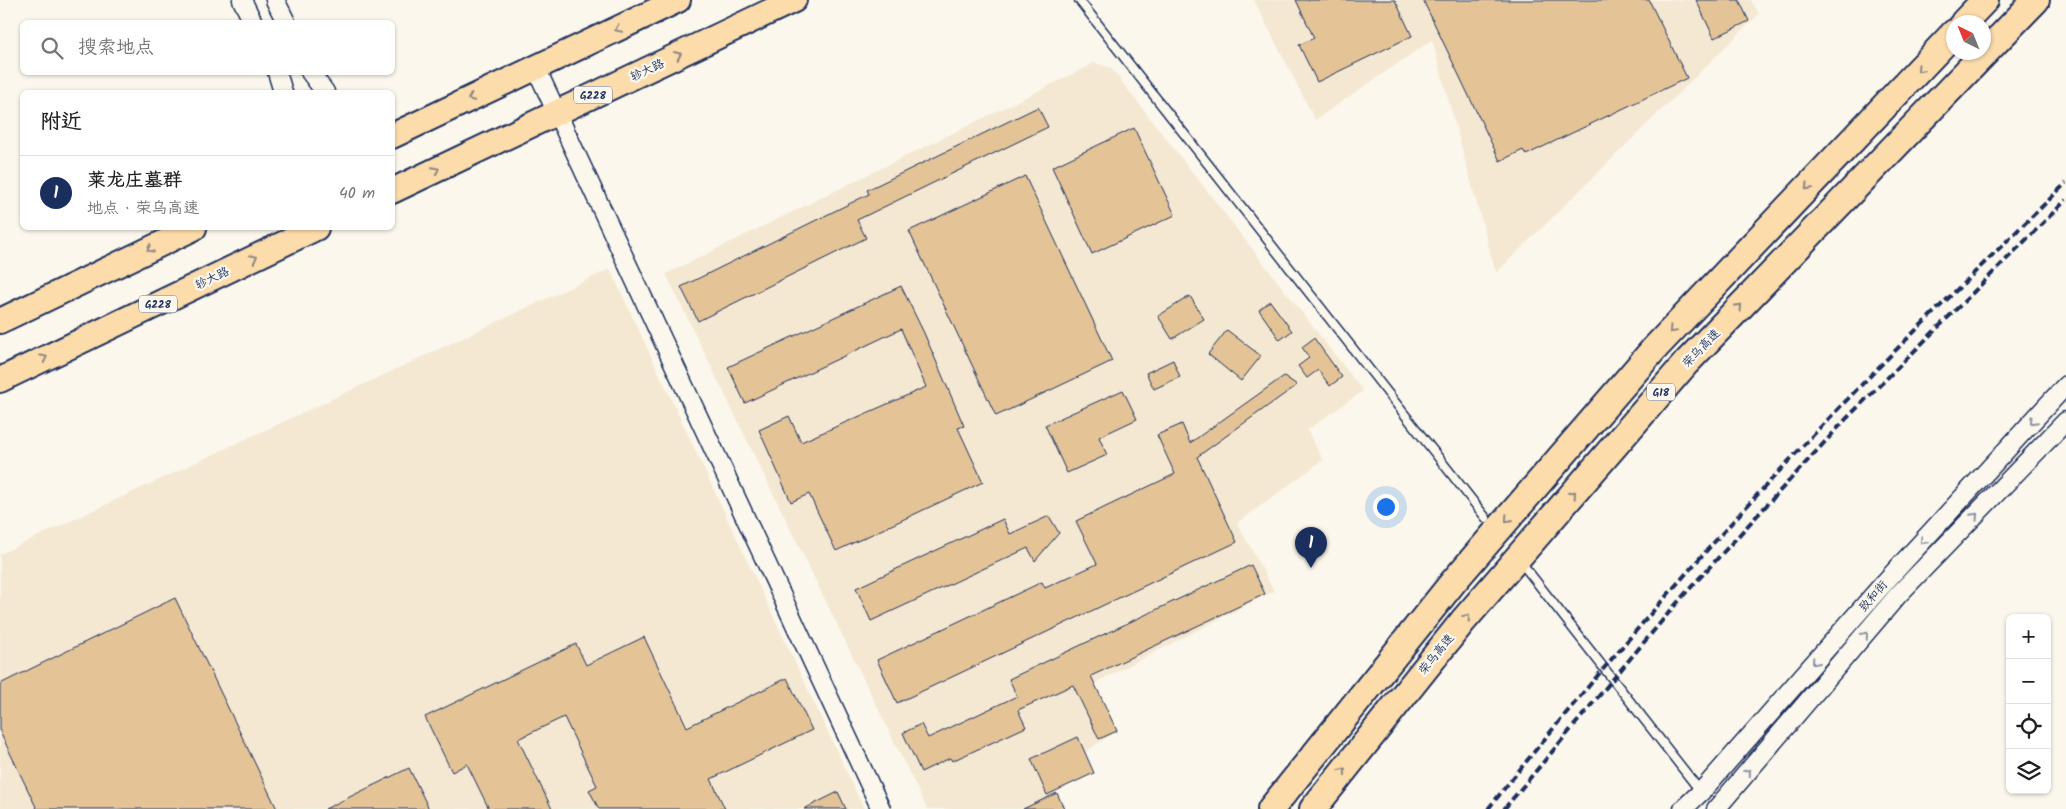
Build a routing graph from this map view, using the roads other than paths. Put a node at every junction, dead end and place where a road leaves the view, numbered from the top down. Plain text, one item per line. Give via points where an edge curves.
1 (242, 0) edge
2 (275, 0) edge
3 (678, 0) edge
4 (794, 0) edge
5 (1079, 0) edge
6 (1985, 0) edge
7 (2036, 0) edge
8 (1971, 15) edge
9 (252, 20) edge
10 (285, 20) edge
11 (1946, 42) edge
12 (536, 68) junction
13 (278, 75) edge
14 (312, 75) edge
15 (282, 90) edge
16 (323, 90) edge
17 (557, 112) junction
18 (399, 128) edge
19 (395, 190) edge
20 (190, 230) edge
21 (312, 230) edge
22 (0, 321) edge
23 (0, 380) edge
24 (2066, 385) edge
25 (2066, 421) edge
26 (1486, 518) dead end
27 (1524, 566) dead end
28 (1701, 792) junction
29 (1687, 807) edge
30 (881, 809) edge
31 (1271, 809) edge
32 (1313, 809) edge
33 (1716, 809) edge

1 - 9 street
2 - 10 street
3 -> 12 highway
17 -> 4 highway, 轸大路 / G228
5 - 26 lane
6 - 8 highway
32 -> 7 highway, 荣乌高速 / G18 via 1463,621 1686,363
11 -> 31 highway, G18 via 1654,349 1454,582
12 - 17 street
12 -> 18 highway
13 - 15 street
14 - 16 street
19 -> 17 highway, 轸大路 / G228
17 - 30 street
20 -> 22 highway
23 -> 21 highway, 轸大路 / G228
24 -> 28 street, 致和街 via 1885,582
33 -> 25 street, 致和街 via 1898,596
27 - 28 lane
28 - 29 street, 致和街
28 - 33 street

